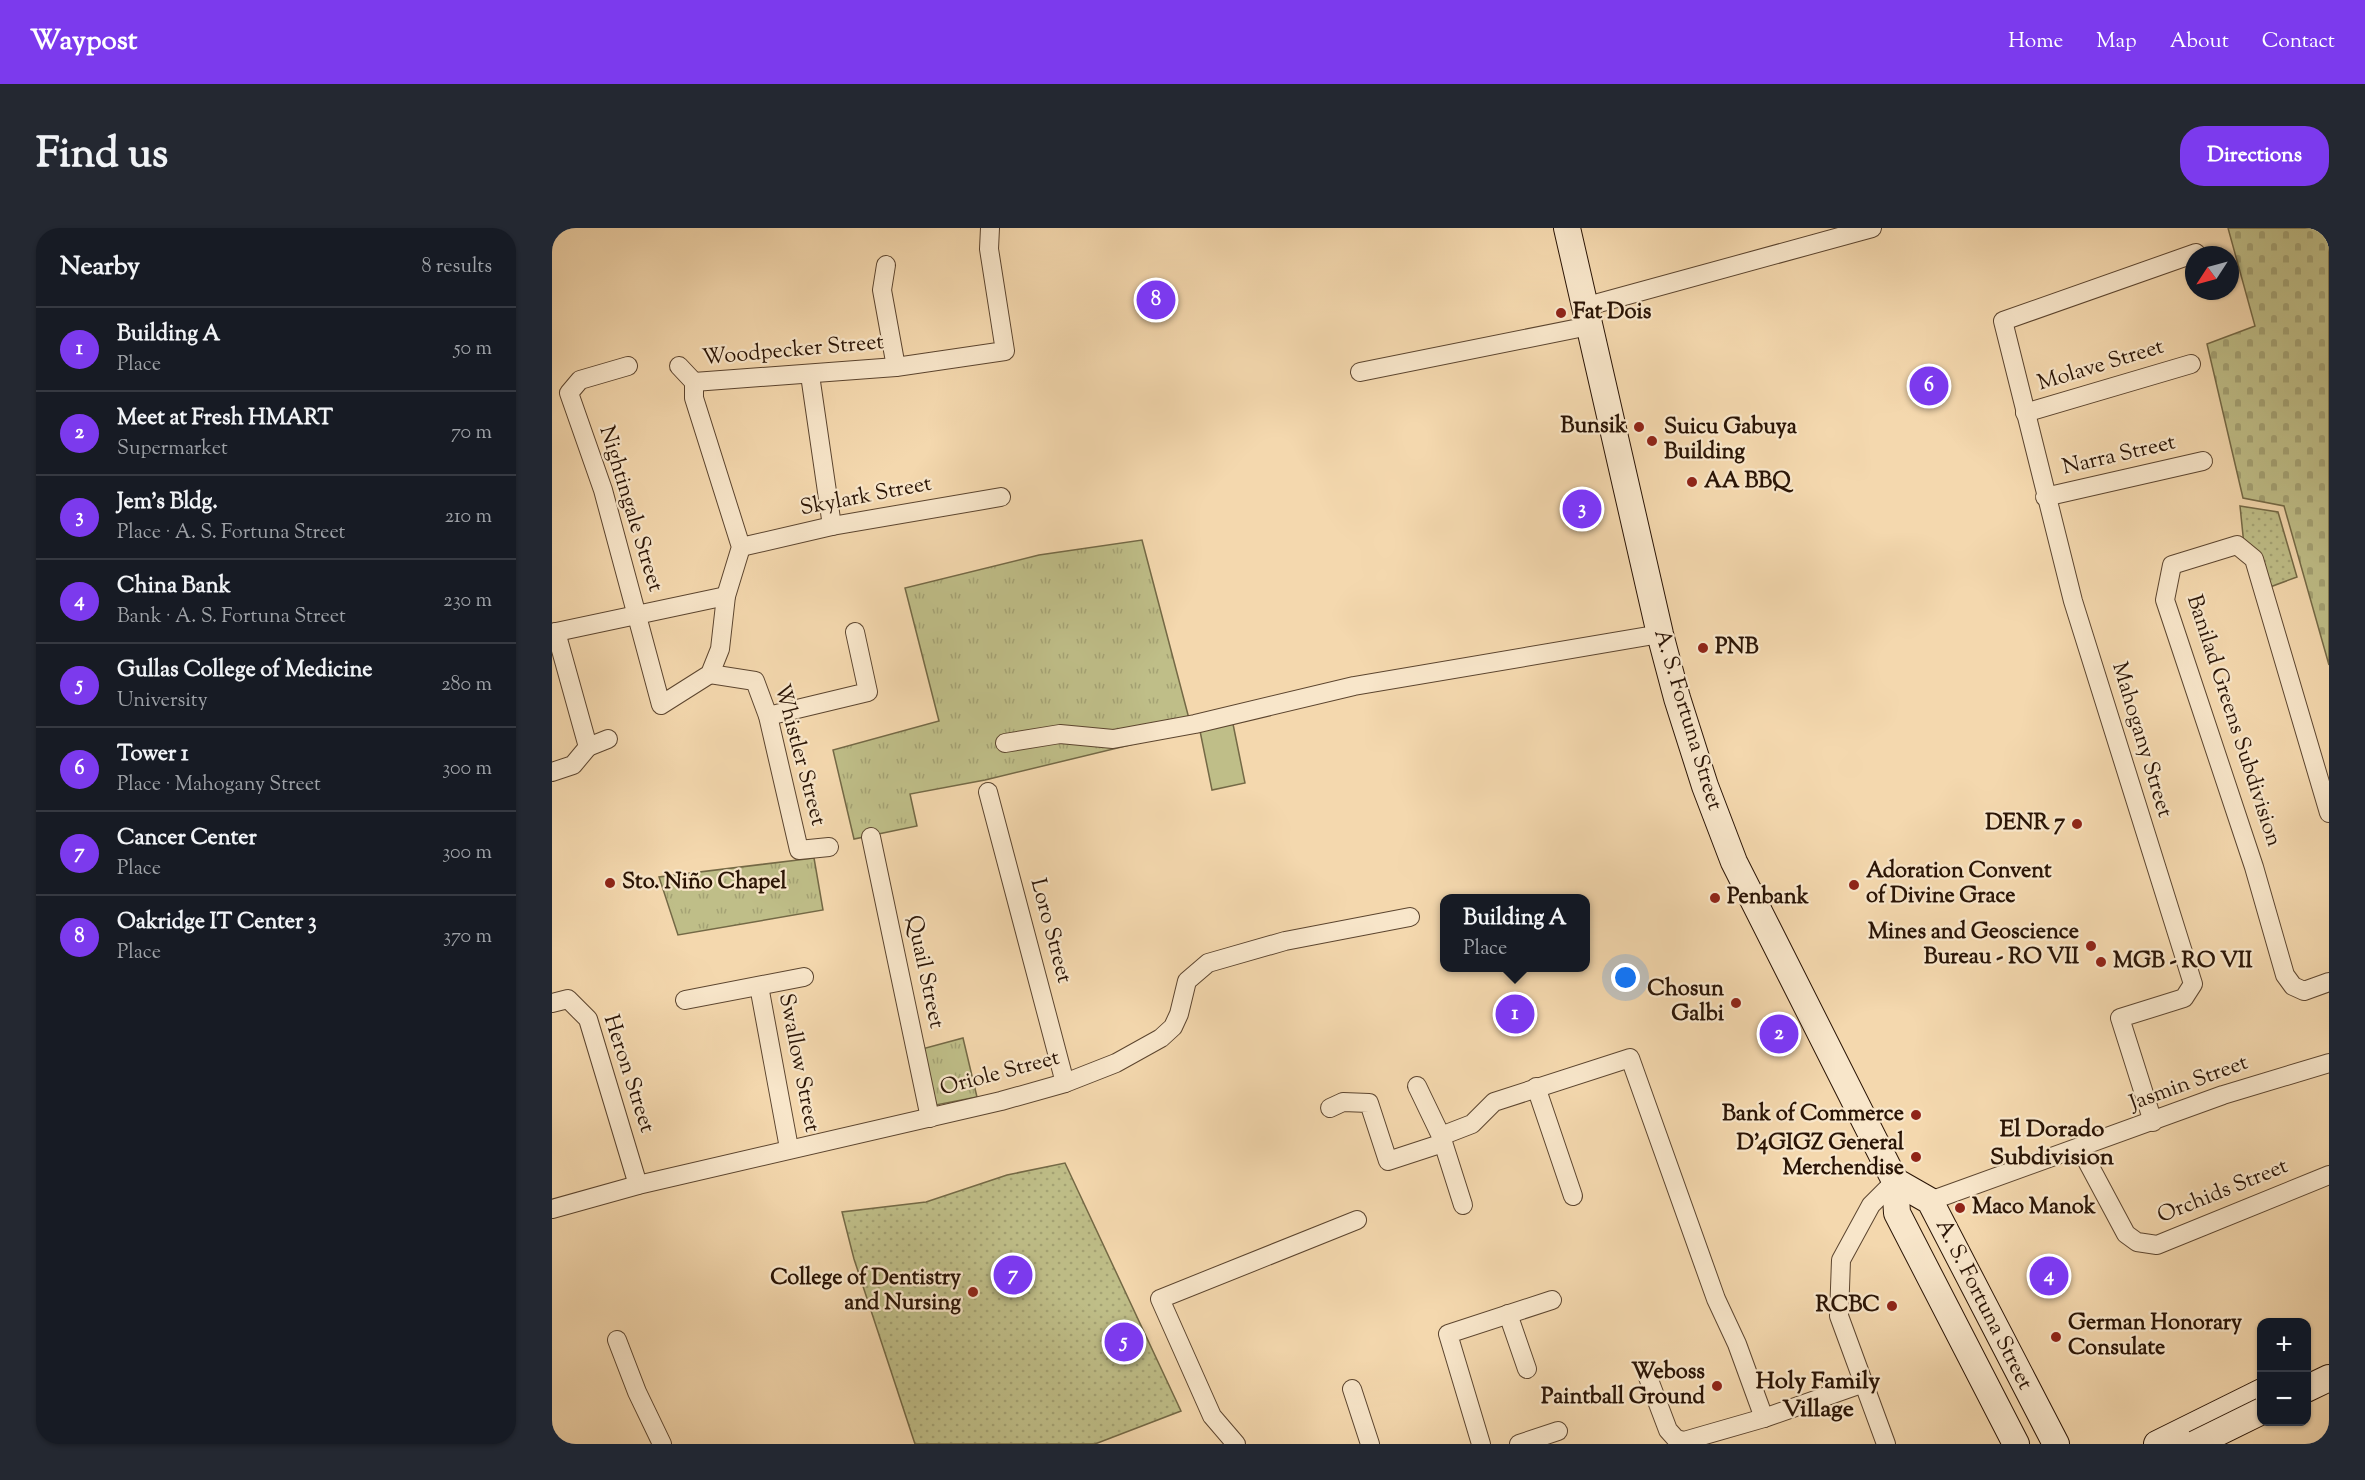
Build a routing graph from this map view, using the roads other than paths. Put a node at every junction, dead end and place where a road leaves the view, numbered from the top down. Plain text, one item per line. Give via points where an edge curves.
1 (990, 228) edge
2 (1567, 228) edge
3 (1872, 228) edge
4 (2185, 257) edge
5 (886, 265) dead end
6 (1586, 316) junction
7 (2191, 364) dead end
8 (628, 366) dead end
9 (679, 366) dead end
10 (896, 367) junction
11 (1360, 372) dead end
12 (810, 375) junction
13 (694, 382) junction
14 (2025, 413) junction
15 (2203, 461) dead end
16 (1001, 497) dead end
17 (2045, 497) junction
18 (832, 526) junction
19 (741, 547) junction
20 (726, 596) junction
21 (637, 615) junction
22 (554, 632) edge
23 (855, 632) dead end
24 (1660, 634) junction
25 (710, 674) junction
26 (768, 716) junction
27 (608, 739) dead end
28 (1005, 743) dead end
29 (588, 747) junction
30 (552, 772) edge
31 (988, 792) dead end
32 (2329, 813) edge
33 (871, 837) dead end
34 (829, 847) dead end
35 (1410, 917) dead end
36 (804, 977) dead end
37 (2329, 982) edge
38 (759, 986) junction
39 (684, 1000) dead end
40 (552, 1004) edge
41 (2329, 1063) edge
42 (1065, 1083) junction
43 (1417, 1086) dead end
44 (1536, 1087) junction
45 (1330, 1108) dead end
46 (930, 1118) junction
47 (2153, 1122) junction
48 (1442, 1139) junction
49 (789, 1148) junction
50 (2080, 1148) junction
51 (2329, 1175) edge
52 (1894, 1181) junction
53 (638, 1185) junction
54 (1573, 1196) dead end
55 (1930, 1201) junction
56 (1463, 1204) dead end
57 (552, 1209) edge
58 (1357, 1220) dead end
59 (1552, 1300) dead end
60 (1508, 1314) junction
61 (617, 1340) dead end
62 (2329, 1359) edge
63 (2311, 1368) edge
64 (1527, 1369) dead end
65 (1646, 1372) dead end
66 (2329, 1377) edge
67 (1863, 1383) junction
68 (2311, 1387) edge
69 (1352, 1389) dead end
70 (2329, 1391) edge
71 (2311, 1400) edge
72 (2257, 1411) edge
73 (2257, 1411) edge
74 (2257, 1412) edge
75 (1764, 1418) junction
76 (2043, 1420) junction
77 (1558, 1431) dead end
78 (663, 1444) edge
79 (1236, 1444) edge
80 (1370, 1444) edge
81 (1481, 1444) edge
82 (1519, 1444) edge
83 (1886, 1444) edge
84 (2016, 1444) edge
85 (2056, 1444) edge
86 (2073, 1444) edge
87 (2157, 1444) edge
88 (2195, 1444) edge
89 (2223, 1444) edge

1 - 10 street, Woodpecker Street via 989,249 1005,351
2 - 6 main road, A. S. Fortuna Street
3 - 6 street
4 - 14 street, Mahogany Street via 2004,321
5 - 10 street via 882,290
6 - 11 street
6 - 24 main road, A. S. Fortuna Street
7 - 14 street, Molave Street
8 - 21 street, Nightingale Street via 580,380 569,393 603,490
9 - 13 street
10 - 12 street, Woodpecker Street
12 - 13 street, Woodpecker Street
12 - 18 street
13 - 19 street, Woodpecker Street via 694,398
14 - 17 street, Mahogany Street
15 - 17 street, Narra Street
16 - 18 street, Skylark Street
17 - 47 street, Mahogany Street via 2073,601 2193,984 2184,998 2120,1018
18 - 19 street, Skylark Street
19 - 20 street
20 - 21 street
20 - 25 street via 720,649
21 - 22 street
21 - 25 street, Nightingale Street via 662,705
22 - 29 street
23 - 26 street via 868,692
24 - 28 street via 1354,686 1113,740 1060,734
24 - 52 main road, A. S. Fortuna Street via 1705,786 1734,862
25 - 26 street, Whistler Street via 755,681
26 - 34 street, Whistler Street via 799,850
27 - 29 street
29 - 30 street via 573,765
31 - 42 street, Loro Street
32 - 37 street, Banilad Greens Subdivision via 2254,559 2237,545 2172,565 2165,600 2254,867 2285,975 2293,986 2304,991
33 - 46 street, Quail Street
35 - 42 street, Oriole Street via 1285,941 1208,963 1187,981 1179,1014 1161,1038 1116,1063
36 - 38 street
38 - 39 street
38 - 49 street, Swallow Street
40 - 53 street, Heron Street via 568,999 588,1019
41 - 47 street, Jasmin Street via 2223,1095
42 - 46 street, Oriole Street
43 - 48 street
44 - 48 street via 1494,1102 1472,1124
44 - 54 street
44 - 75 street via 1630,1058 1716,1299
45 - 48 street via 1343,1102 1369,1103 1388,1161
46 - 49 street, Oriole Street
47 - 50 street, Jasmin Street
48 - 56 street
49 - 53 street, Oriole Street
50 - 51 street, Orchids Street via 2126,1234 2137,1242 2157,1245
50 - 55 street, Jasmin Street
52 - 55 main road, A. S. Fortuna Street
52 - 67 street via 1871,1205 1841,1260 1839,1316
52 - 84 main road, A. S. Fortuna Street via 1897,1213
53 - 57 street, Oriole Street
55 - 76 main road, A. S. Fortuna Street
58 - 79 street via 1160,1299 1212,1416
59 - 60 street
60 - 64 street
60 - 81 street via 1448,1334
61 - 78 street
62 - 63 main road
65 - 75 street via 1668,1430 1676,1439 1684,1441
66 - 68 main road
67 - 75 street
67 - 83 street
69 - 80 street
70 - 71 main road
72 - 87 main road
73 - 88 main road, bridge
74 - 89 main road
76 - 85 main road, A. S. Fortuna Street
76 - 86 main road
77 - 82 street

